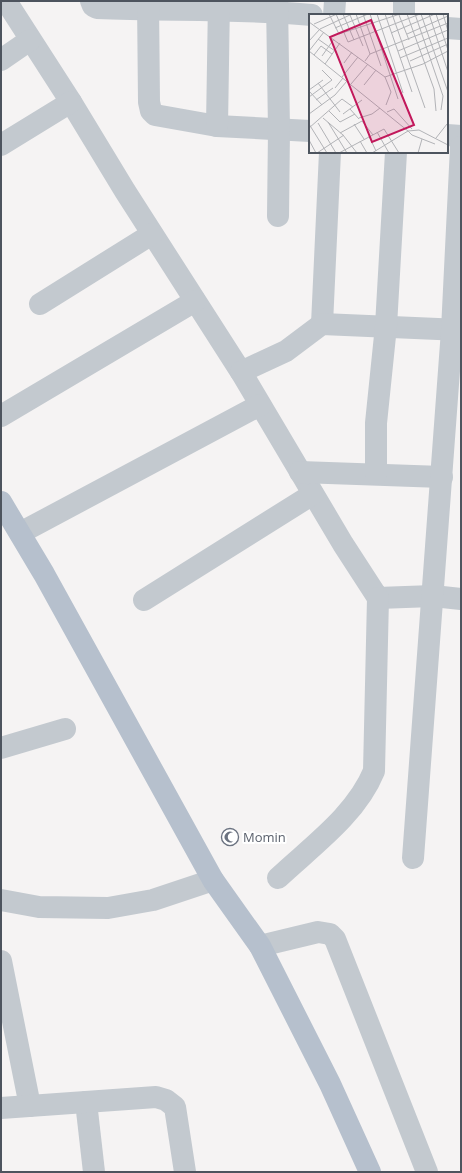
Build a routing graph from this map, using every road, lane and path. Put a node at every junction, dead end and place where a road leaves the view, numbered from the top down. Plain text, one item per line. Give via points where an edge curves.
1 (6, 1) edge
2 (91, 1) edge
3 (335, 1) edge
4 (404, 1) edge
5 (148, 6) edge
6 (219, 6) edge
7 (277, 6) edge
8 (309, 14) edge
9 (334, 14) edge
10 (404, 14) edge
11 (448, 28) edge
12 (461, 30) edge
13 (30, 40) junction
14 (1, 60) edge
15 (71, 102) junction
16 (217, 126) junction
17 (279, 130) junction
18 (309, 131) edge
19 (448, 135) edge
20 (461, 136) edge
21 (1, 145) edge
22 (461, 147) edge
23 (330, 153) edge
24 (396, 153) edge
25 (278, 216) dead end
26 (152, 234) junction
27 (195, 302) junction
28 (40, 304) dead end
29 (322, 324) junction
30 (386, 326) junction
31 (456, 330) edge
32 (241, 372) junction
33 (260, 405) junction
34 (1, 416) edge
35 (300, 472) junction
36 (376, 474) junction
37 (442, 477) junction
38 (313, 494) junction
39 (1, 502) edge
40 (20, 533) junction
41 (434, 596) junction
42 (378, 598) junction
43 (144, 600) dead end
44 (461, 600) edge
45 (65, 729) dead end
46 (1, 748) edge
47 (413, 858) dead end
48 (278, 878) dead end
49 (213, 880) junction
50 (1, 900) edge
51 (260, 946) junction
52 (1, 961) edge
53 (86, 1102) junction
54 (30, 1106) junction
55 (1, 1108) edge
56 (94, 1172) edge
57 (185, 1172) edge
58 (370, 1172) edge
59 (427, 1172) edge

1 - 13 street
2 - 5 street via 97,8
3 - 9 street
4 - 10 street
5 - 6 street
5 - 16 street via 151,111 155,115
6 - 7 street
6 - 16 street
7 - 8 street
7 - 17 street
11 - 12 street
13 - 14 street
13 - 15 street
15 - 21 street
15 - 26 street
16 - 17 street
17 - 18 street
17 - 25 street
19 - 20 street
22 - 31 street
23 - 29 street
24 - 30 street
26 - 27 street
26 - 28 street
27 - 32 street
27 - 34 street
29 - 30 street
29 - 32 street via 286,351
30 - 31 street
30 - 36 street via 376,423
31 - 37 street
32 - 33 street
33 - 35 street
33 - 40 street
35 - 36 street
35 - 38 street
36 - 37 street
37 - 41 street
38 - 42 street
38 - 43 street
39 - 40 main road
40 - 49 main road
41 - 42 street
41 - 44 street
41 - 47 street
42 - 48 street via 374,771 349,812
45 - 46 street
49 - 50 street via 153,900 108,908 38,907
49 - 51 main road
51 - 58 main road via 330,1084
51 - 59 street via 318,932 330,934 335,939
52 - 54 street
53 - 54 street
53 - 56 street
53 - 57 street via 156,1097 175,1106
54 - 55 street

